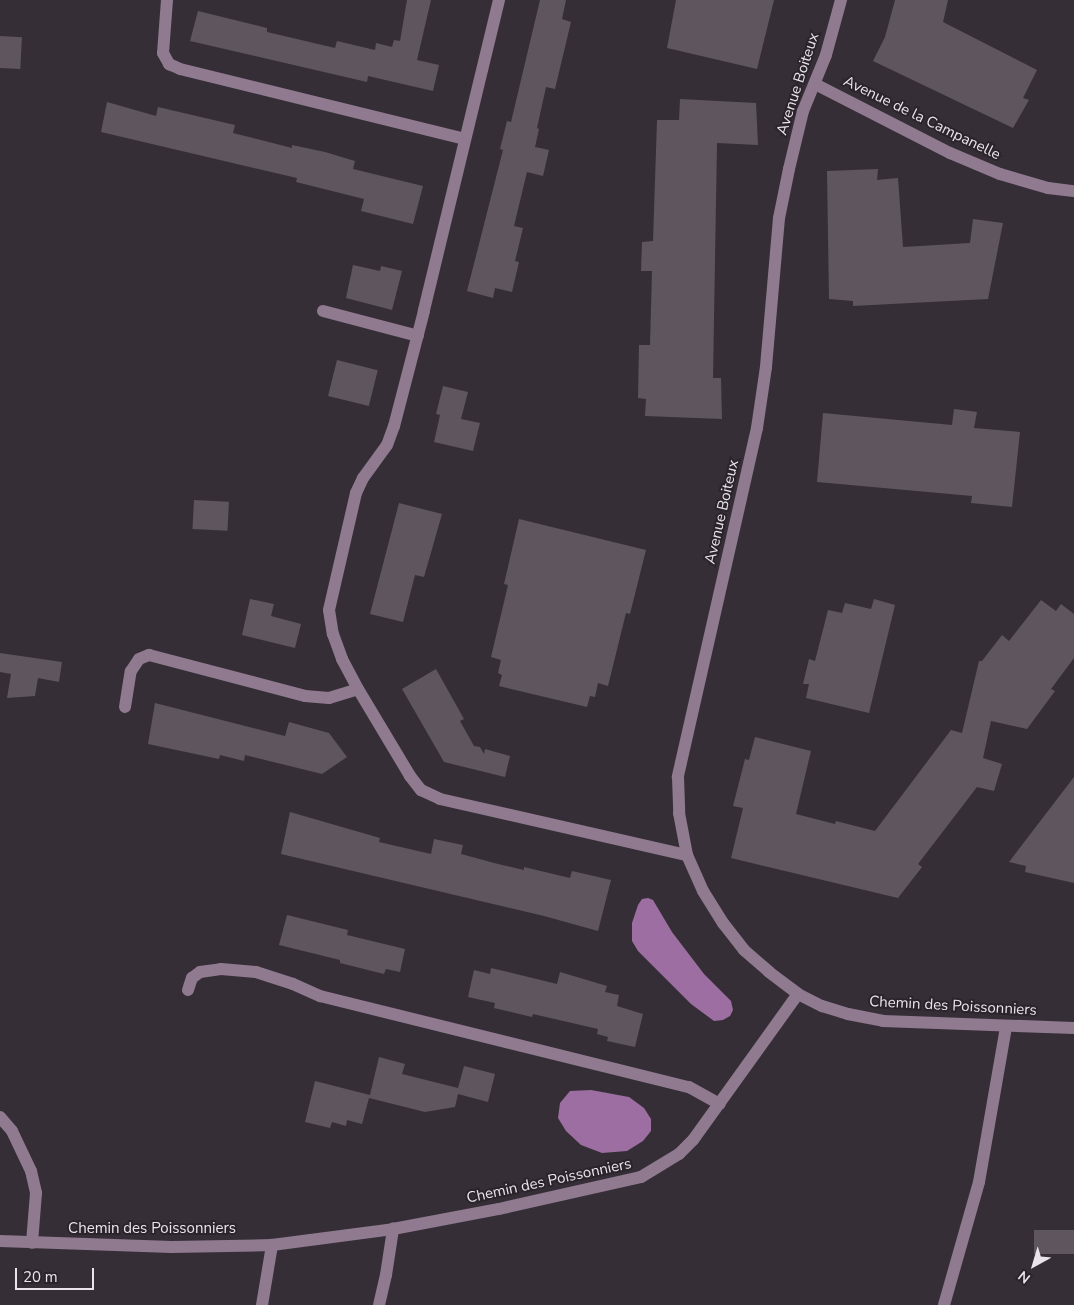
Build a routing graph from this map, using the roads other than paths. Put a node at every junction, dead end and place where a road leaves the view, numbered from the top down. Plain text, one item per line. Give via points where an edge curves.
1 (167, 0) edge
2 (499, 0) edge
3 (841, 0) edge
4 (815, 84) junction
5 (465, 139) junction
6 (1074, 191) edge
7 (323, 311) dead end
8 (418, 336) junction
9 (358, 689) junction
10 (125, 706) dead end
11 (687, 855) junction
12 (188, 990) dead end
13 (798, 994) junction
14 (1006, 1027) junction
15 (1074, 1028) edge
16 (720, 1104) junction
17 (0, 1117) edge
18 (393, 1229) junction
19 (0, 1241) edge
20 (32, 1243) junction
21 (272, 1245) junction
22 (262, 1305) edge
23 (379, 1305) edge
24 (944, 1305) edge

1 - 5 street via 164,53 169,64 180,70
2 - 5 street
3 - 4 street, Avenue Boiteux
4 - 6 street, Avenue de la Campanelle via 950,153 1000,174 1048,188
4 - 11 street, Avenue Boiteux via 803,111 780,218 758,428 678,777 679,813
5 - 8 street
7 - 8 street
8 - 9 street via 387,444 356,493 329,610 342,659
9 - 10 street via 329,698 305,696 149,655 139,658 131,671
9 - 11 street via 421,790 440,799
11 - 13 street, Avenue Boiteux via 703,891 744,950
12 - 16 street via 192,978 200,972 221,969 256,972 320,996 689,1088
13 - 14 street, Chemin des Poissonniers via 822,1006 865,1018
13 - 16 street, Chemin des Poissonniers
14 - 15 street, Chemin des Poissonniers
14 - 24 street via 978,1182
16 - 18 street, Chemin des Poissonniers via 679,1154 641,1177 499,1210
17 - 20 street via 12,1131 31,1171 36,1193
18 - 21 street, Chemin des Poissonniers
18 - 23 street
19 - 20 street, Chemin des Poissonniers
20 - 21 street, Chemin des Poissonniers via 172,1247
21 - 22 street

